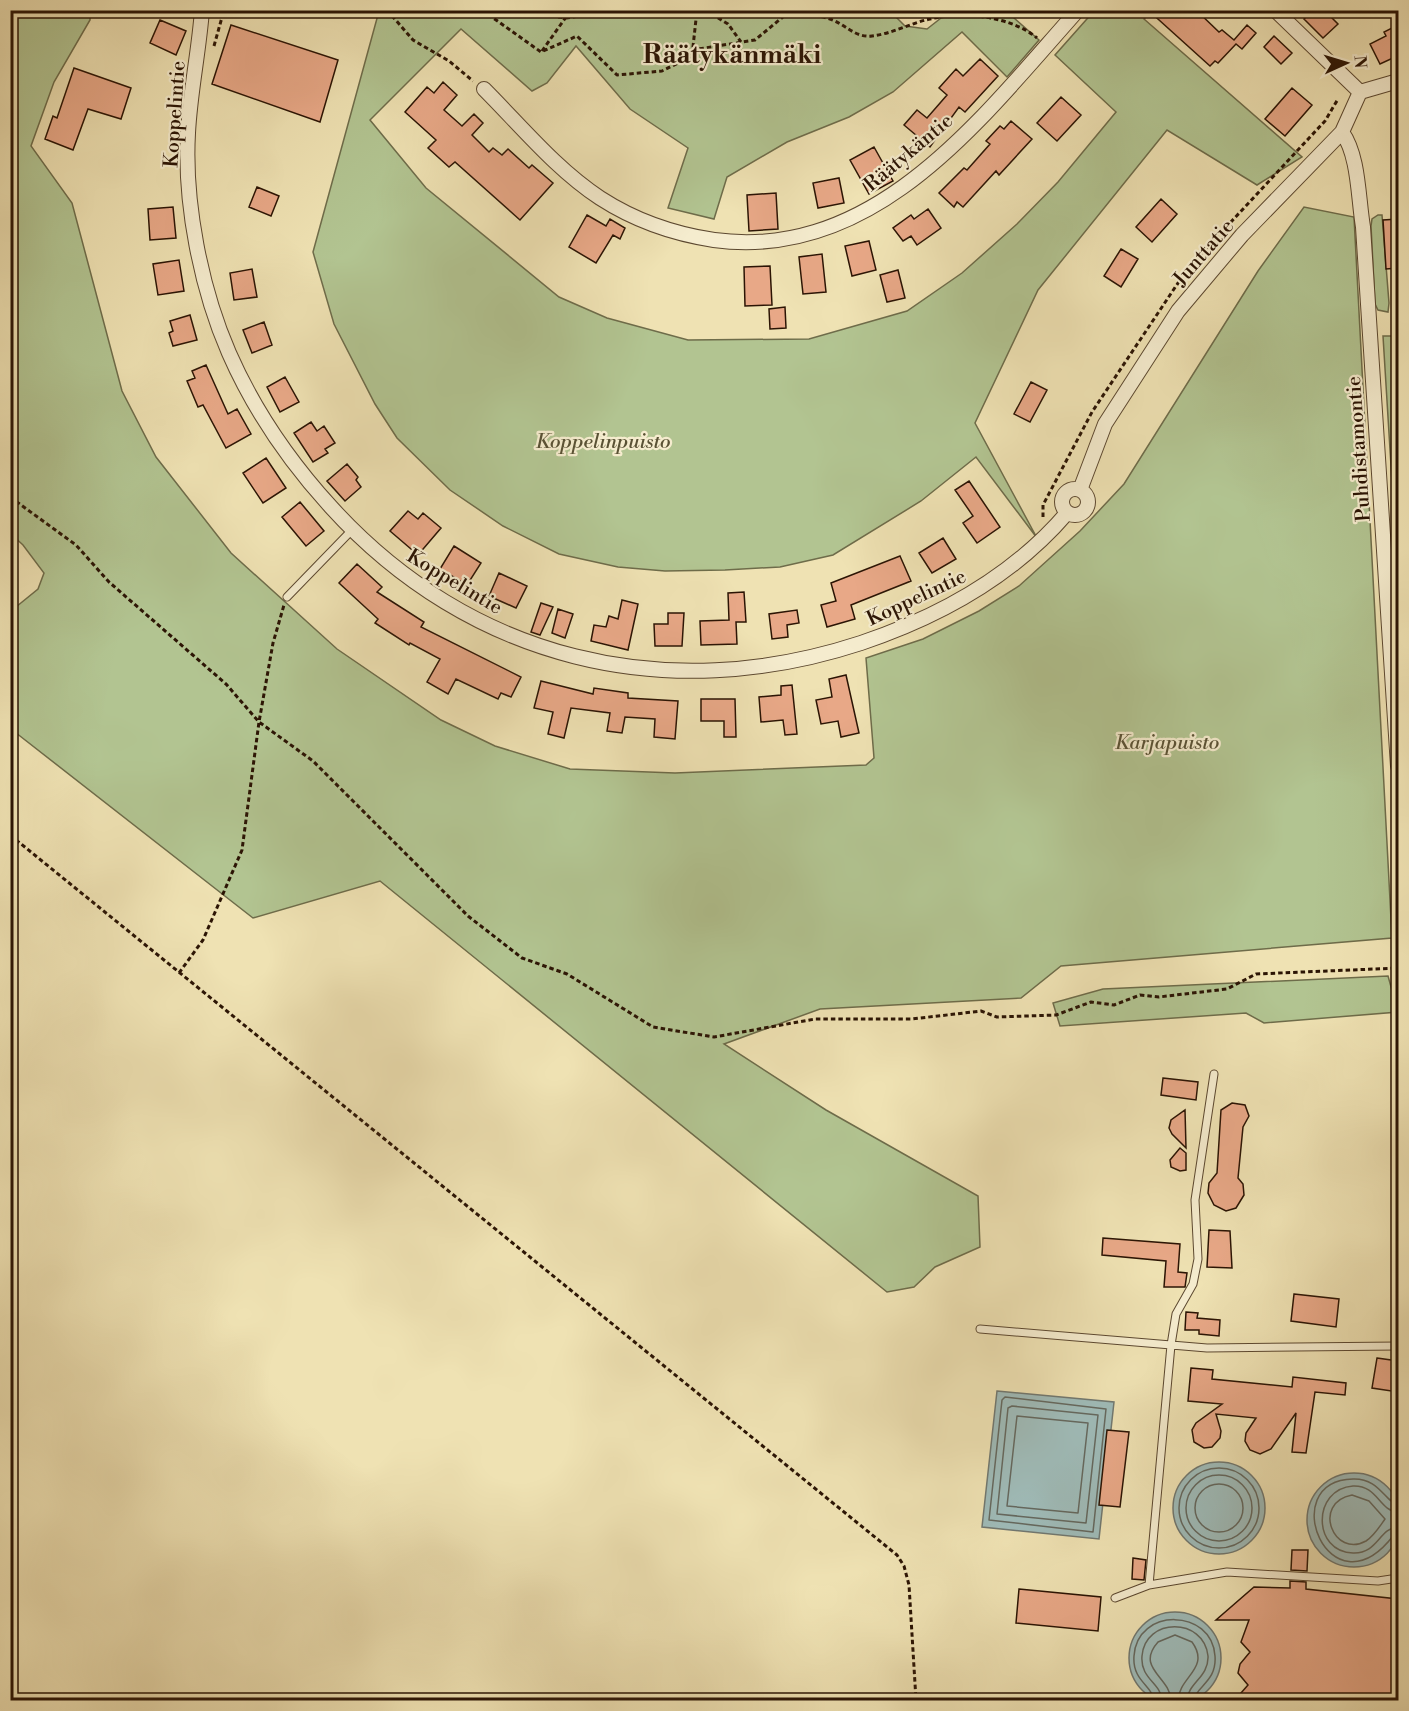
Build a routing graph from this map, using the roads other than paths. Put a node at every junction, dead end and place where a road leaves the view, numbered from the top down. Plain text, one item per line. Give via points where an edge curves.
1 (202, 10) edge
2 (1078, 10) edge
3 (1275, 10) edge
4 (1398, 81) edge
5 (484, 89) road end
6 (1360, 92) junction
7 (1342, 132) junction
8 (1067, 513) joint
9 (352, 530) junction
10 (286, 597) road end
11 (1398, 766) edge
12 (1214, 1074) dead end
13 (980, 1329) dead end
14 (1171, 1345) junction
15 (1398, 1346) edge
16 (1398, 1578) edge
17 (1149, 1585) junction
18 (1115, 1598) dead end

1 - 9 street, Koppelintie via 187,170 215,318 230,356 281,447
2 - 5 street, Räätykäntie via 946,152 873,207 826,230 755,242 698,238 663,228 600,198 573,177
3 - 6 street
4 - 6 street
6 - 7 street, Junttatie
7 - 8 street, Junttatie via 1242,234 1178,311 1105,424 1080,490 1071,489 1065,494 1062,506
7 - 11 street, Puhdistamontie via 1353,159 1363,227
8 - 9 street, Koppelintie via 1025,555 978,590 902,629 783,665 708,672 600,663 506,634 426,590
9 - 10 lane
12 - 14 lane via 1195,1200 1198,1259 1193,1284 1176,1314
13 - 14 lane
14 - 15 lane
14 - 17 lane
16 - 17 lane via 1378,1581 1227,1572
17 - 18 lane

